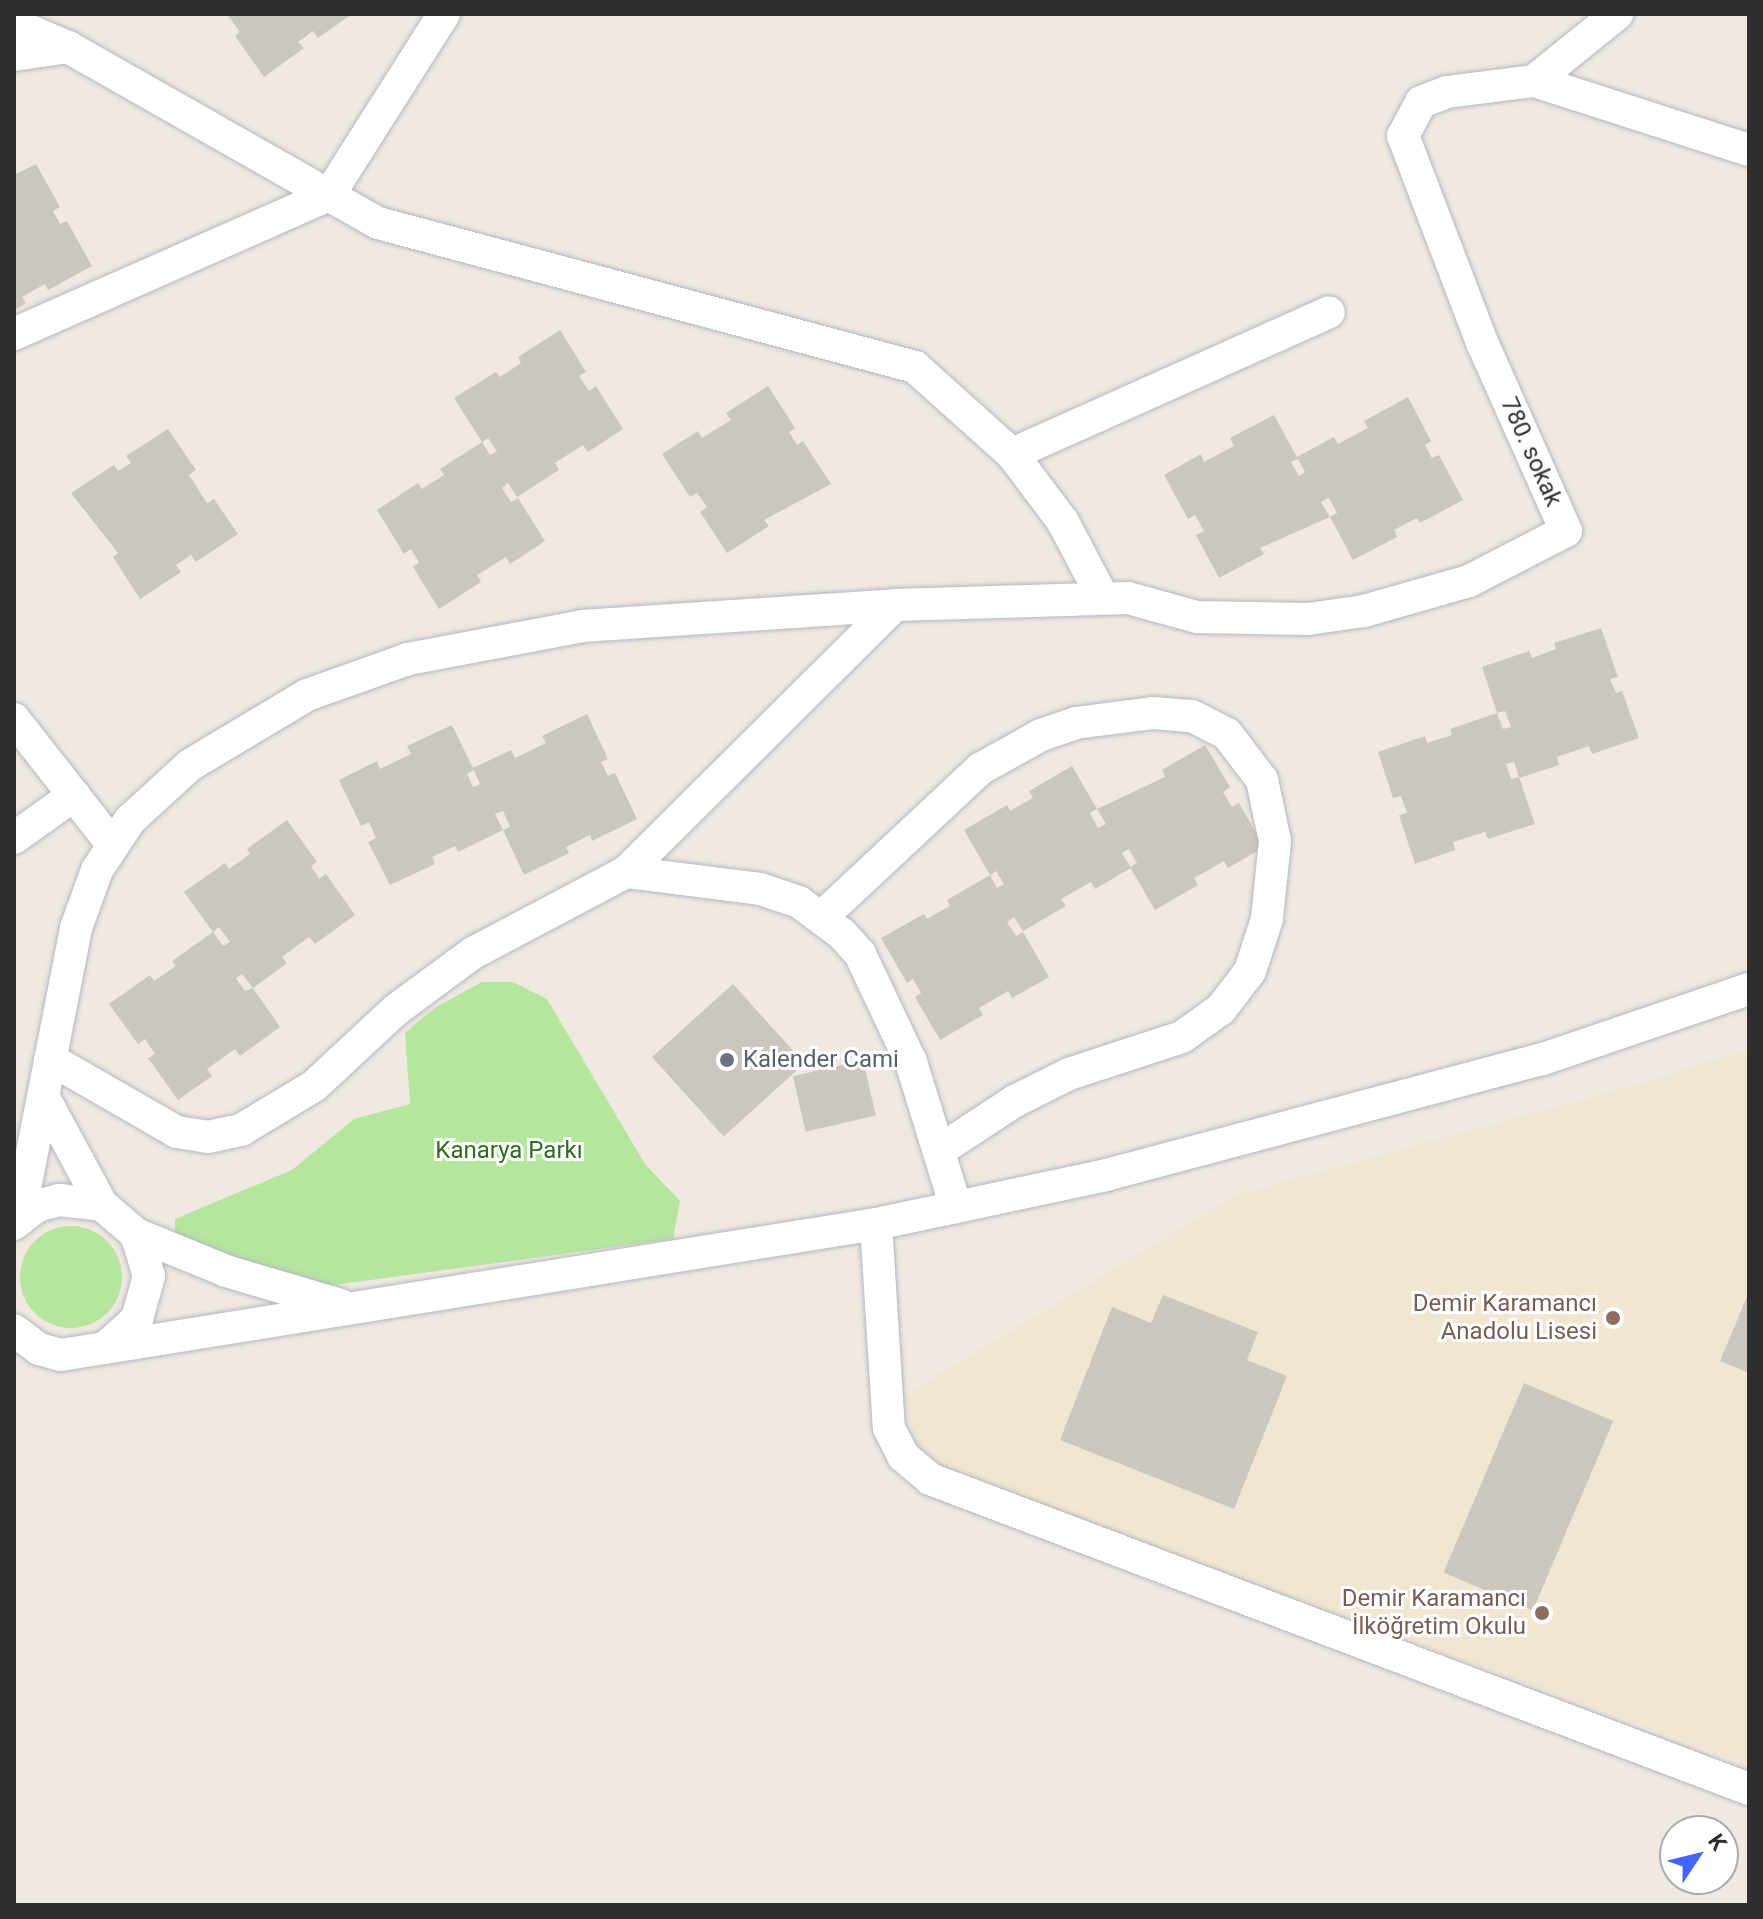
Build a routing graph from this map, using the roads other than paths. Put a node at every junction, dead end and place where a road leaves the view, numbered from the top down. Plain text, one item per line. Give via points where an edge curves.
1 (444, 14) edge
2 (1617, 14) edge
3 (14, 24) edge
4 (68, 47) junction
5 (14, 55) edge
6 (1534, 81) junction
7 (1749, 150) edge
8 (329, 195) junction
9 (1329, 312) dead end
10 (14, 334) edge
11 (1012, 454) junction
12 (1116, 598) junction
13 (895, 605) junction
14 (14, 719) edge
15 (74, 795) junction
16 (14, 838) edge
17 (112, 844) junction
18 (626, 872) junction
19 (822, 917) junction
20 (1749, 989) edge
21 (50, 1059) junction
22 (43, 1096) junction
23 (939, 1151) junction
24 (102, 1205) junction
25 (956, 1207) junction
26 (16, 1221) edge
27 (876, 1224) junction
28 (136, 1234) junction
29 (352, 1308) junction
30 (14, 1330) edge
31 (105, 1348) junction
32 (61, 1355) junction
33 (14, 1364) edge
34 (1749, 1789) edge

1 - 8 street
2 - 6 street
3 - 4 street
4 - 5 street
4 - 8 street
6 - 7 street, 780. sokak
6 - 12 street, 780. sokak via 1433,95 1412,112 1403,136 1483,345 1566,531 1469,581 1364,611 1252,621 1197,617
8 - 10 street
8 - 11 street via 378,223 915,367
9 - 11 street
11 - 12 street
12 - 13 street
13 - 17 street via 582,626 408,659 307,695 222,742 158,791
13 - 18 street
14 - 15 street
15 - 16 street
15 - 17 street
17 - 21 street via 76,928
18 - 19 street via 760,889
18 - 21 street via 473,953 397,1009 314,1086 233,1133 208,1137 177,1132
19 - 23 street via 860,954 911,1062
19 - 23 street via 980,769 1041,735 1075,723 1127,714 1192,716 1227,734 1262,780 1275,841 1267,919 1250,971 1221,1009 1182,1037 1069,1074 1015,1101
20 - 25 street via 1457,1084 1226,1145
21 - 22 street
22 - 24 street
22 - 26 street
23 - 25 street
24 - 26 street via 59,1200
24 - 28 street
25 - 27 street
27 - 29 street
27 - 34 street via 889,1428 903,1456 930,1479
28 - 29 street via 226,1271
28 - 31 street via 149,1276 147,1298 130,1327
29 - 31 street
30 - 32 street via 39,1349
31 - 32 street
32 - 33 street

